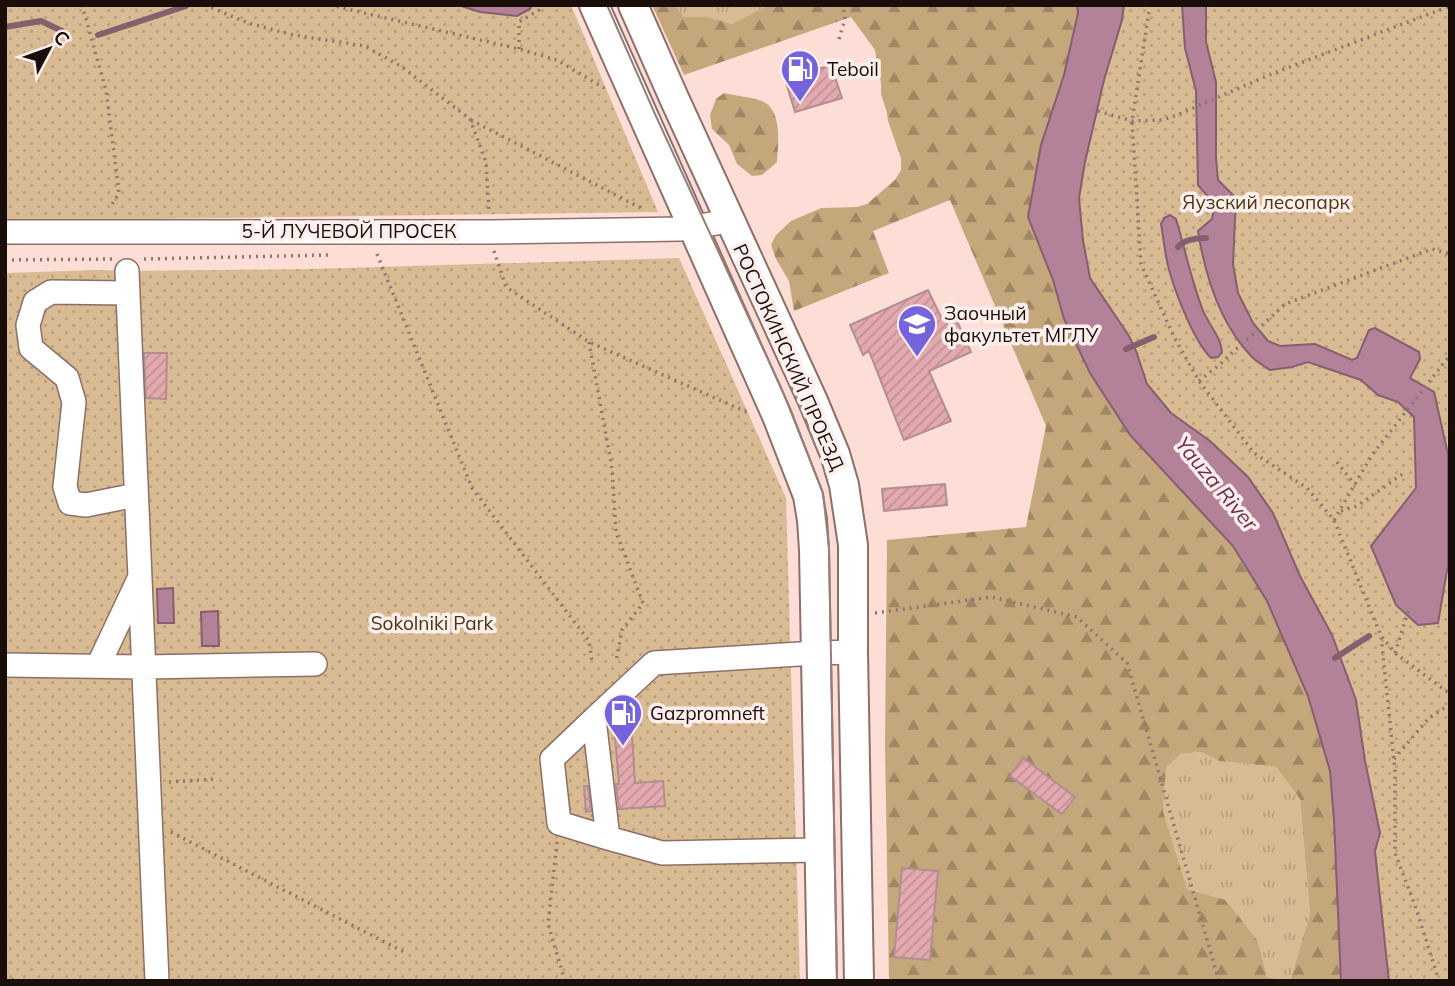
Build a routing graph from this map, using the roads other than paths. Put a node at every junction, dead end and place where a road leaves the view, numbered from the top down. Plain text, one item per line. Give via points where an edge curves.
1 (594, 5) edge
2 (633, 5) edge
3 (729, 221) junction
4 (692, 227) junction
5 (5, 232) edge
6 (136, 495) junction
7 (140, 576) junction
8 (853, 652) junction
9 (816, 653) junction
10 (315, 664) dead end
11 (5, 665) edge
12 (99, 666) junction
13 (144, 667) junction
14 (594, 719) junction
15 (608, 838) junction
16 (819, 849) junction
17 (157, 981) edge
18 (822, 981) edge
19 (859, 981) edge

1 - 4 main road, РОСТОКИНСКИЙ ПРОЕЗД
2 - 3 main road, РОСТОКИНСКИЙ ПРОЕЗД
3 - 4 street, 5-Й ЛУЧЕВОЙ ПРОСЕК
3 - 8 main road, РОСТОКИНСКИЙ ПРОЕЗД via 838,464 853,545
4 - 5 street, 5-Й ЛУЧЕВОЙ ПРОСЕК via 491,232
4 - 9 main road, РОСТОКИНСКИЙ ПРОЕЗД via 808,496
6 - 6 street via 127,282 51,292 35,302 28,325 31,348 67,378 74,402 65,487 70,503 86,505
6 - 7 street
7 - 12 street
7 - 13 street
8 - 9 street
8 - 19 main road, РОСТОКИНСКИЙ ПРОЕЗД
9 - 14 street via 654,663
9 - 16 main road, РОСТОКИНСКИЙ ПРОЕЗД
10 - 13 street
11 - 12 street
12 - 13 street
13 - 17 street
14 - 15 street
14 - 15 street via 552,759 559,823
15 - 16 street via 663,853
16 - 18 main road, РОСТОКИНСКИЙ ПРОЕЗД

